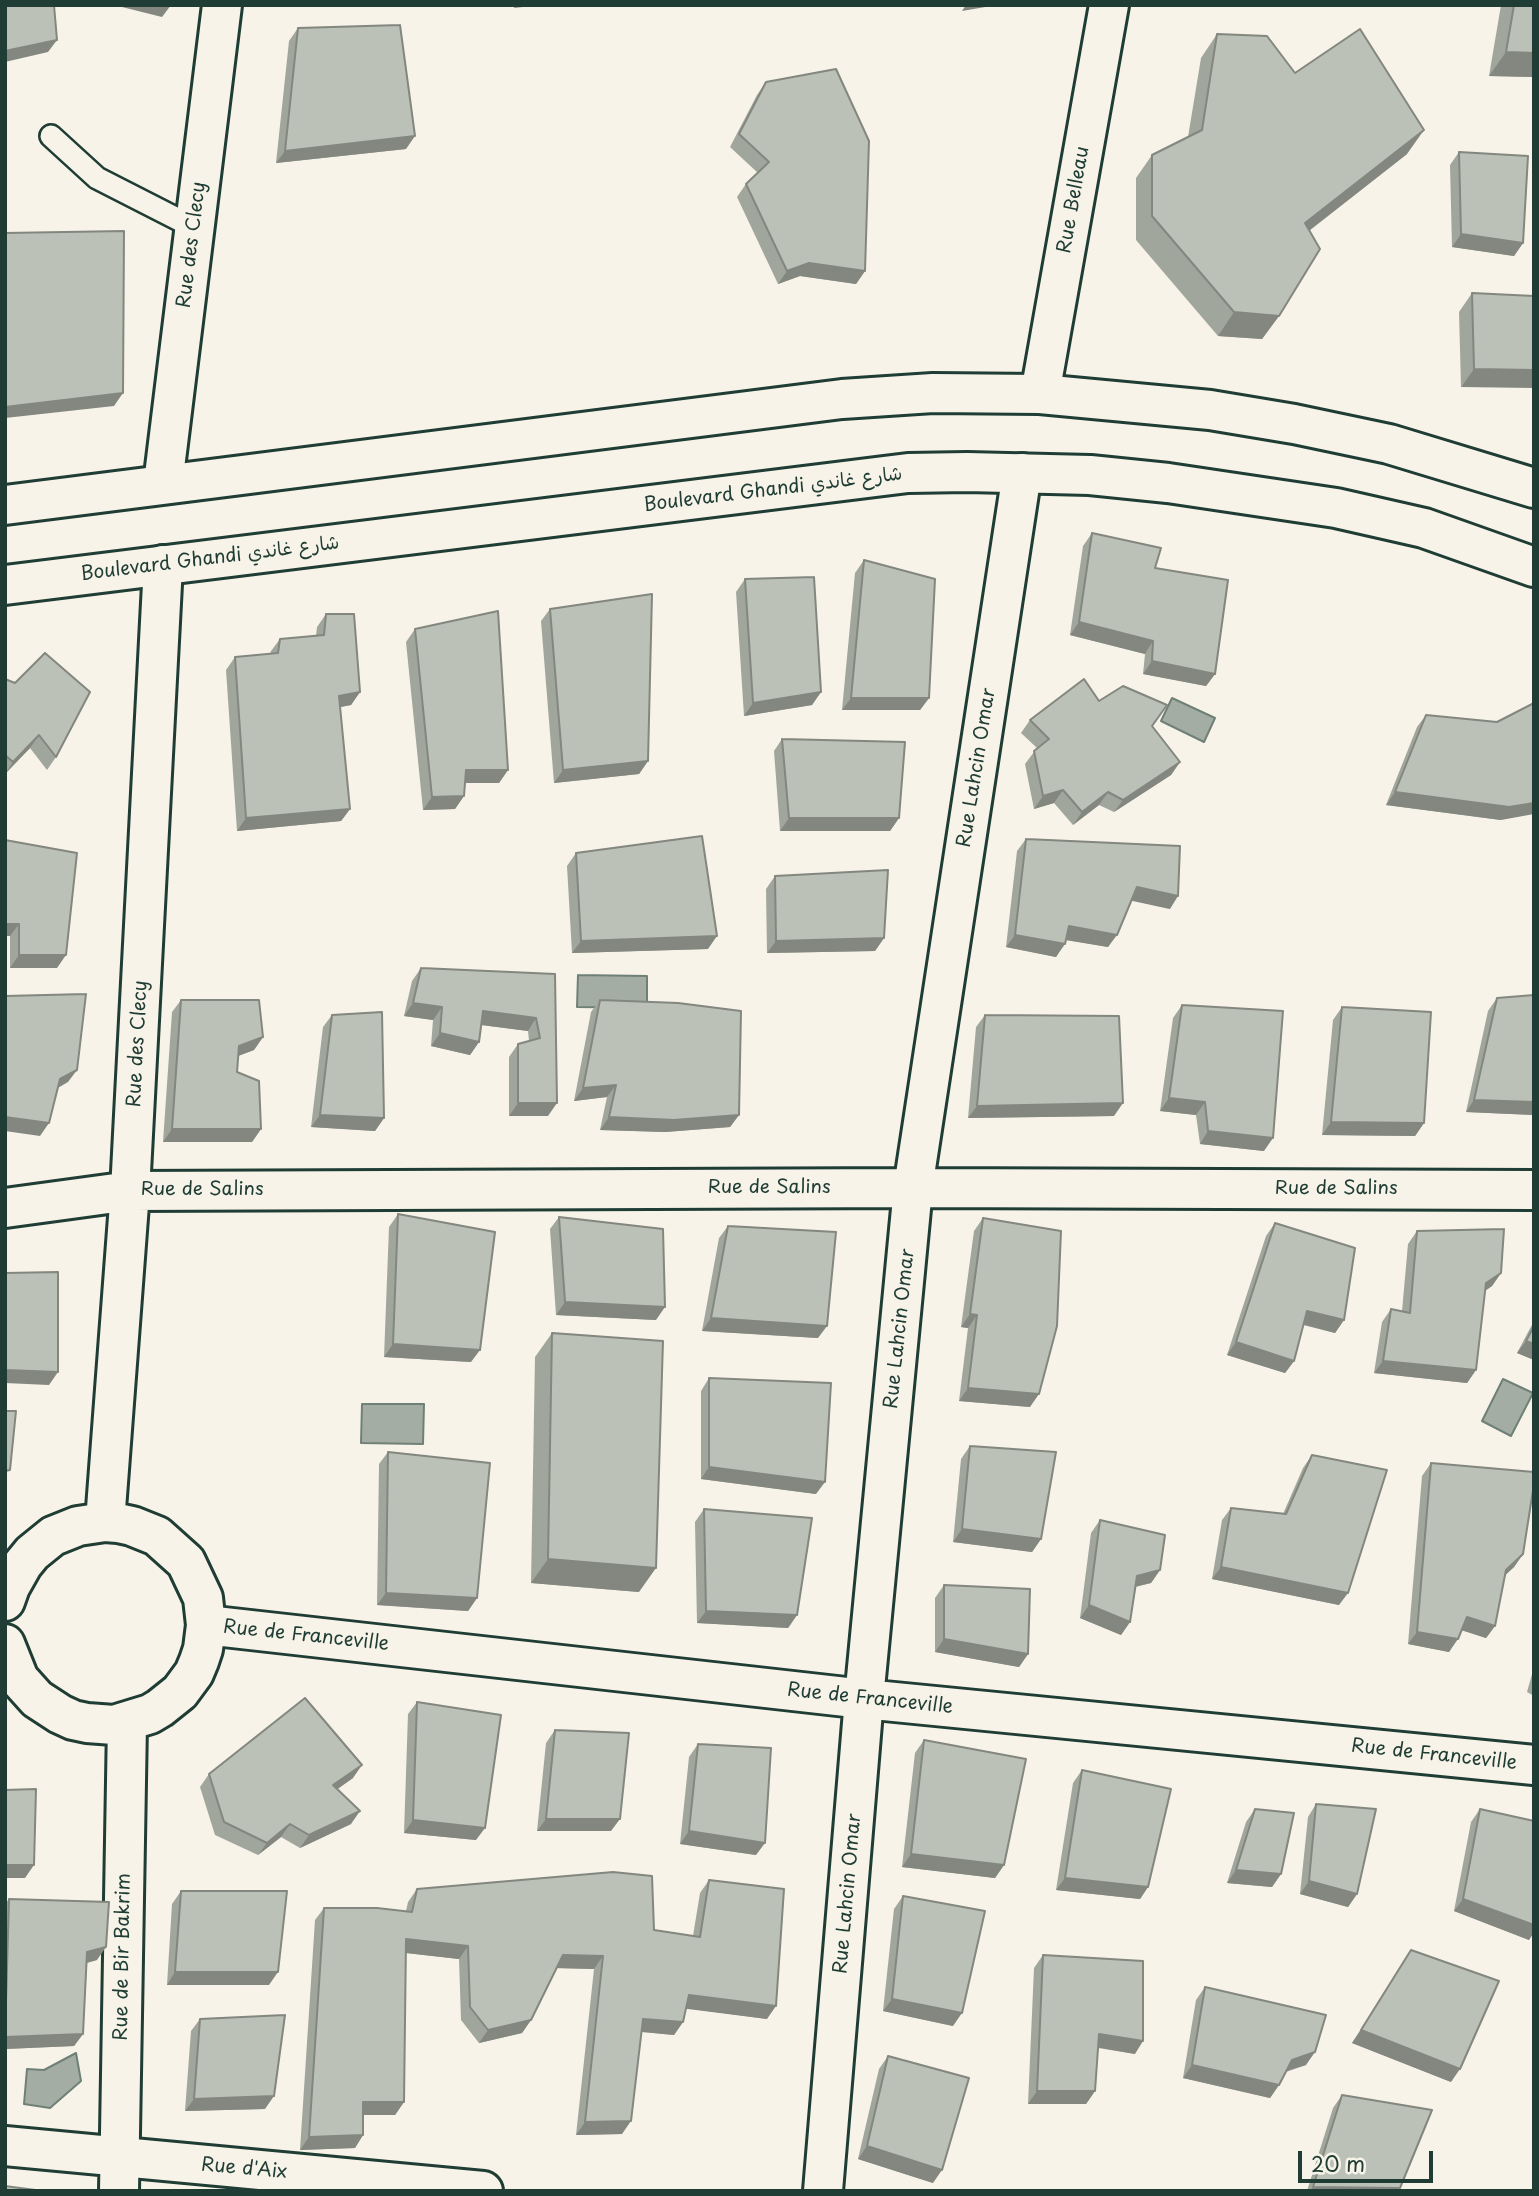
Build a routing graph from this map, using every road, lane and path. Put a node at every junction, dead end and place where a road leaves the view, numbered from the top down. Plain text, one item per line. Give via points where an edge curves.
1 (222, 5) edge
2 (1108, 5) edge
3 (51, 136) dead end
4 (195, 228) junction
5 (1040, 394) junction
6 (1021, 473) junction
7 (163, 484) junction
8 (1534, 488) edge
9 (5, 505) edge
10 (163, 565) junction
11 (1534, 567) edge
12 (5, 586) edge
13 (914, 1188) junction
14 (1534, 1190) edge
15 (130, 1191) junction
16 (5, 1208) edge
17 (105, 1522) junction
18 (5, 1601) edge
19 (206, 1625) junction
20 (5, 1644) edge
21 (864, 1699) junction
22 (127, 1723) junction
23 (1534, 1765) edge
24 (5, 2146) edge
25 (119, 2174) edge
26 (483, 2191) edge
27 (823, 2191) edge

1 - 4 street, Rue des Clecy
2 - 5 street, Rue Belleau
3 - 4 lane via 97,178
4 - 7 street, Rue des Clecy
5 - 7 street via 933,393 842,399
5 - 8 street via 1210,410 1294,424 1389,444
6 - 10 street, Boulevard Ghandi شارع غاندي via 908,473
6 - 11 street, Boulevard Ghandi شارع غاندي via 1168,483 1336,508 1424,528
6 - 13 street, Rue Lahcin Omar
7 - 9 street
10 - 12 street, Boulevard Ghandi شارع غاندي
10 - 15 street, Rue des Clecy
13 - 14 street, Rue de Salins
13 - 15 street, Rue de Salins
13 - 21 street, Rue Lahcin Omar
15 - 16 street, Rue de Salins
15 - 17 street, Rue des Clecy
17 - 18 street via 65,1530 42,1544 15,1575
17 - 19 street via 144,1530 177,1552 199,1586
19 - 21 street, Rue de Franceville
19 - 22 street via 203,1650 187,1683 160,1708
20 - 22 street via 19,1679 48,1708 87,1723
21 - 23 street, Rue de Franceville
21 - 27 street, Rue Lahcin Omar
22 - 25 street, Rue de Bir Bakrim
24 - 25 street, Rue d'Aix
25 - 26 street, Rue d'Aix

